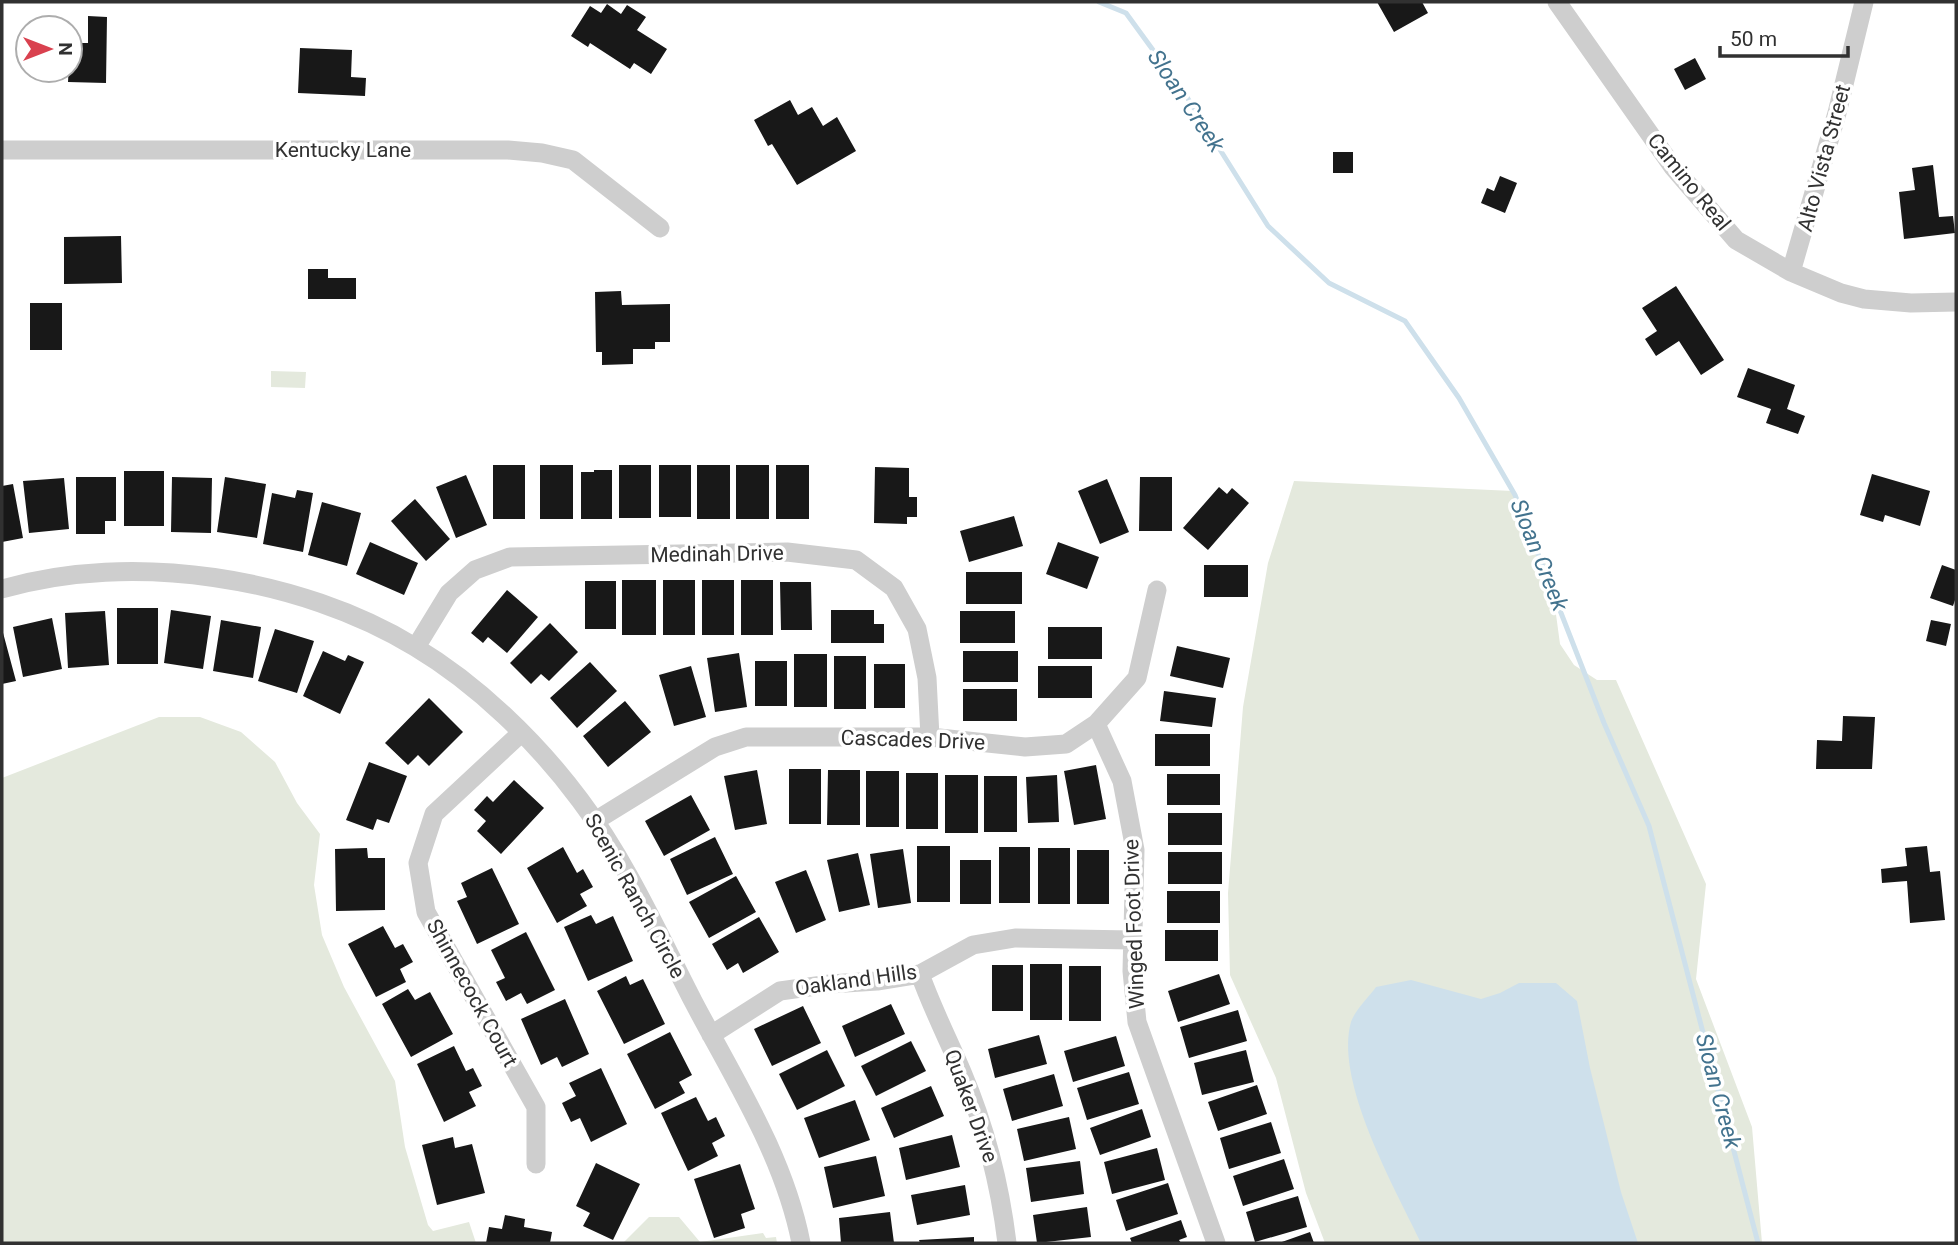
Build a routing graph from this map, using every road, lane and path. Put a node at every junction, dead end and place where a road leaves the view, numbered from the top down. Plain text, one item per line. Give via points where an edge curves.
1 (1557, 2) edge
2 (1864, 2) edge
3 (2, 150) edge
4 (660, 228) dead end
5 (1791, 272) junction
6 (1956, 302) edge
7 (2, 589) edge
8 (1157, 590) dead end
9 (416, 647) junction
10 (1096, 724) junction
11 (521, 733) junction
12 (930, 737) junction
13 (595, 821) junction
14 (1132, 940) junction
15 (920, 974) junction
16 (712, 1035) junction
17 (536, 1164) dead end
18 (801, 1243) edge
19 (1007, 1243) edge
20 (1216, 1243) edge

1 - 5 street, Camino Real via 1673,167 1736,240
2 - 5 street, Alto Vista Street
3 - 4 street, Kentucky Lane via 542,153 572,160
5 - 6 street, Camino Real via 1864,299
7 - 9 street, Scenic Ranch Circle via 125,572 217,579 339,610
8 - 10 street, Cascades Drive via 1137,678
9 - 11 street, Scenic Ranch Circle via 471,686
9 - 12 street, Medinah Drive via 449,593 475,570 510,557 787,552 856,559 894,588 917,629 927,678
10 - 12 street, Cascades Drive via 1066,744 1025,747
10 - 14 street, Winged Foot Drive via 1122,781 1135,850
11 - 13 street, Scenic Ranch Circle
11 - 17 street, Shinnecock Court via 433,814 418,863 426,912 536,1107
12 - 13 street, Cascades Drive via 746,737 715,747
13 - 16 street, Scenic Ranch Circle
14 - 15 street, Oakland Hills via 1014,938 974,945
14 - 20 street, Winged Foot Drive via 1137,1022
15 - 16 street, Oakland Hills via 780,991
15 - 19 street, Quaker Drive via 963,1074 991,1156
16 - 18 street, Scenic Ranch Circle via 770,1147

